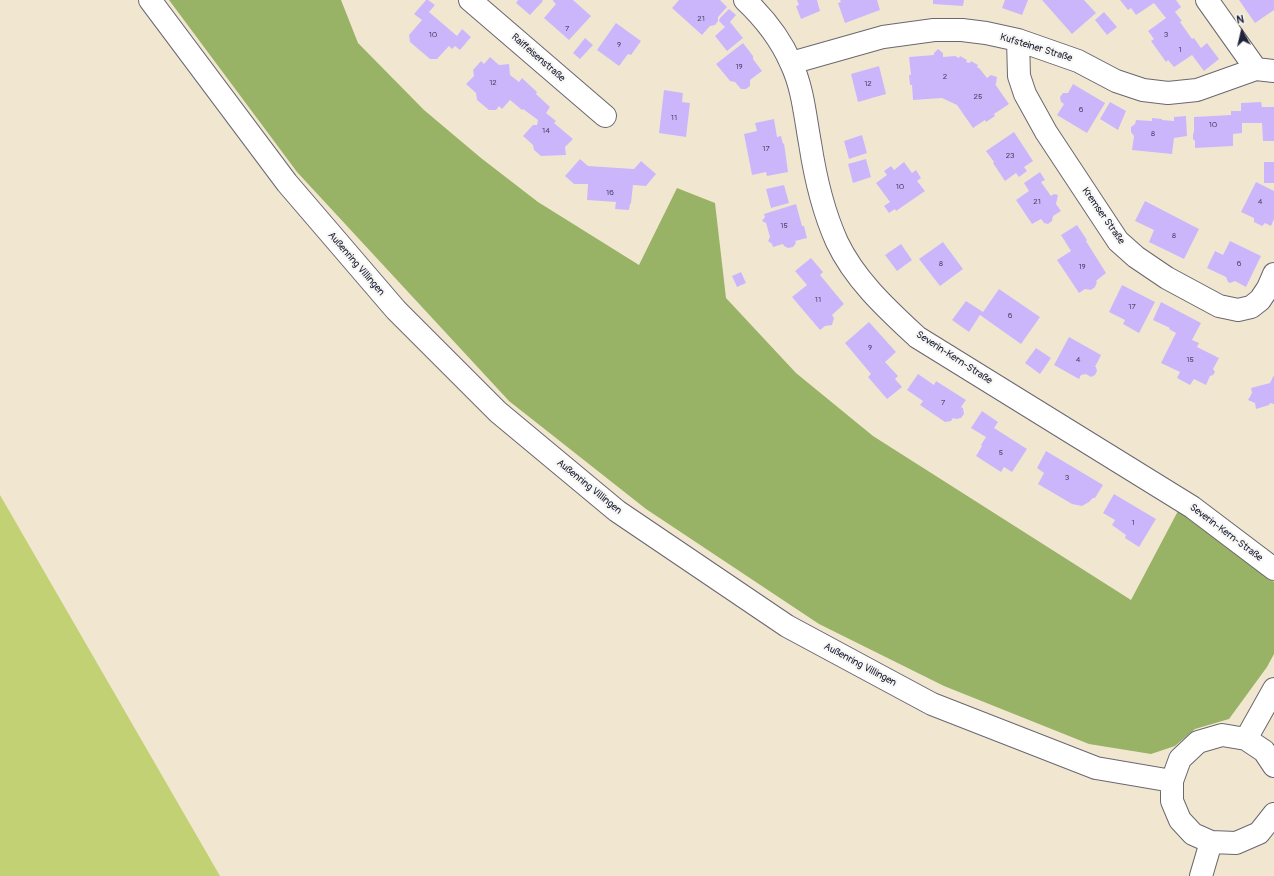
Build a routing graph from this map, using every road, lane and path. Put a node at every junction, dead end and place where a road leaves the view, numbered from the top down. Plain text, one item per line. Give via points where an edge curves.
1 (150, 0) edge
2 (470, 0) edge
3 (745, 0) edge
4 (1206, 0) edge
5 (1018, 40) junction
6 (791, 63) junction
7 (1265, 70) edge
8 (605, 116) dead end
9 (1274, 274) edge
10 (1274, 569) edge
11 (1274, 689) edge
12 (1246, 739) junction
13 (1274, 766) edge
14 (1172, 781) junction
15 (1274, 814) edge
16 (1211, 842) junction
17 (1201, 876) edge

1 - 14 street, Außenring Villingen via 287,183 396,310 498,412 617,511 787,626 932,704 1096,768
2 - 8 street, Raiffeisenstraße
3 - 6 street, Severin-Kern-Straße via 772,31
4 - 7 street
5 - 6 street, Kufsteiner Straße via 980,32 934,30 884,37
5 - 7 street, Kufsteiner Straße via 1078,61 1143,90 1168,93 1197,90
5 - 9 street, Kremser Straße via 1019,76 1025,94 1046,132 1118,241 1167,278 1219,306 1238,310 1251,306 1260,300
6 - 10 street, Severin-Kern-Straße via 802,95 814,166 826,212 853,270 882,304 917,337 1192,507
11 - 12 street
12 - 13 street via 1264,751
12 - 14 street via 1222,735 1198,742 1180,759
14 - 16 street via 1172,801 1180,820 1193,834
15 - 16 street via 1253,836 1236,843
16 - 17 street

